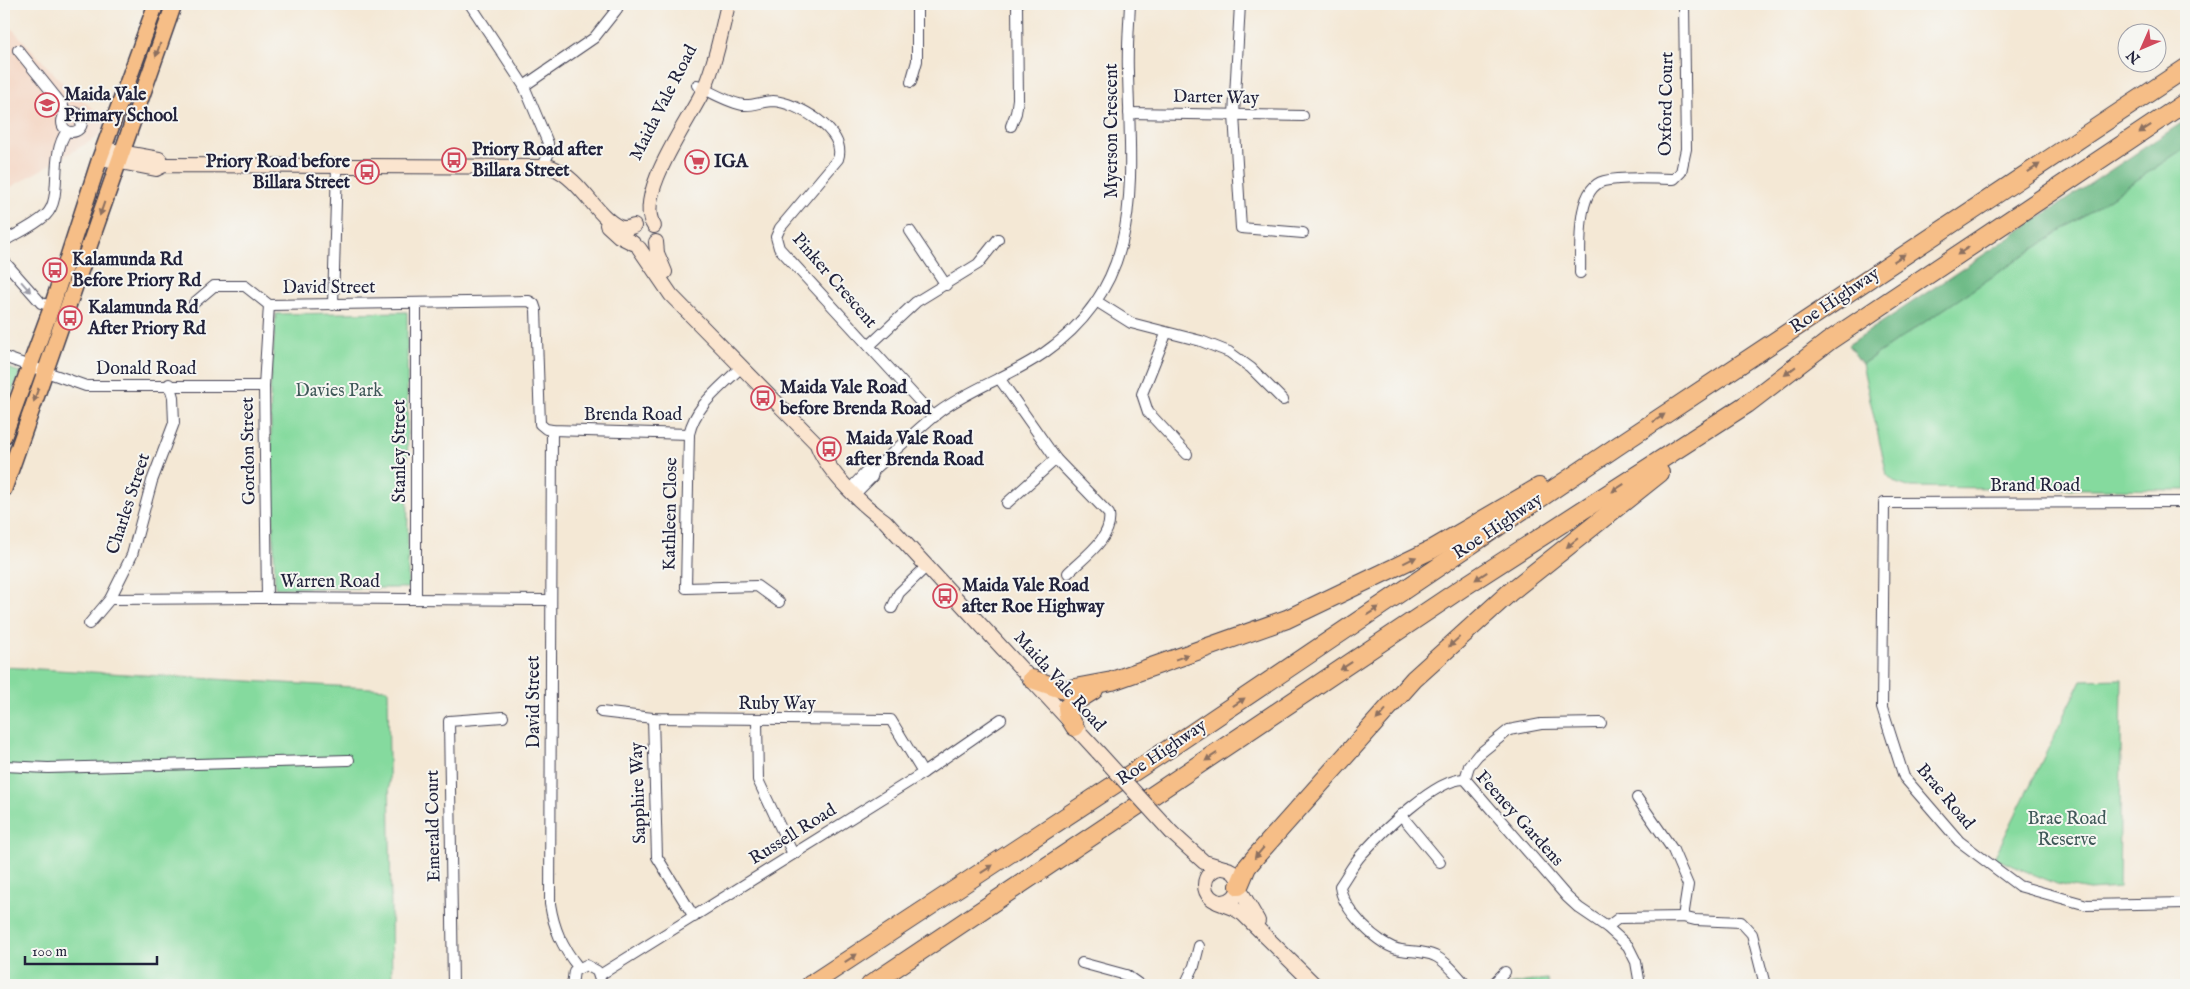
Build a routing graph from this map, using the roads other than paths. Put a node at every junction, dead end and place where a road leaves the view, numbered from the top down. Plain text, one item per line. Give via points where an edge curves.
1 (156, 4) edge
2 (174, 4) edge
3 (470, 4) edge
4 (619, 4) edge
5 (728, 4) edge
6 (916, 4) edge
7 (1017, 4) edge
8 (1130, 4) edge
9 (1240, 4) edge
10 (1684, 4) edge
11 (18, 50) dead end
12 (2186, 68) edge
13 (911, 82) dead end
14 (524, 86) junction
15 (700, 87) junction
16 (2186, 102) edge
17 (1129, 113) junction
18 (64, 115) junction
19 (1234, 115) junction
20 (1303, 116) dead end
21 (1012, 126) dead end
22 (67, 131) junction
23 (101, 154) junction
24 (120, 158) junction
25 (337, 166) junction
26 (542, 166) junction
27 (576, 185) junction
28 (635, 226) junction
29 (654, 226) junction
30 (910, 231) dead end
31 (1303, 233) dead end
32 (998, 240) dead end
33 (4, 241) edge
34 (656, 242) junction
35 (636, 246) junction
36 (4, 261) edge
37 (1580, 273) dead end
38 (946, 285) junction
39 (1096, 301) junction
40 (194, 303) dead end
41 (416, 304) junction
42 (269, 305) junction
43 (333, 305) junction
44 (52, 306) junction
45 (1166, 334) junction
46 (716, 341) junction
47 (869, 346) junction
48 (4, 357) edge
49 (741, 368) junction
50 (37, 369) junction
51 (1000, 378) junction
52 (169, 384) junction
53 (264, 386) junction
54 (1283, 400) dead end
55 (1747, 404) junction
56 (934, 416) junction
57 (552, 430) junction
58 (689, 434) junction
59 (4, 436) edge
60 (1619, 445) junction
61 (1187, 454) dead end
62 (1056, 459) junction
63 (4, 489) edge
64 (855, 489) junction
65 (2186, 502) edge
66 (1007, 503) dead end
67 (1884, 503) joint
68 (927, 566) junction
69 (1068, 573) dead end
70 (267, 598) junction
71 (416, 598) junction
72 (110, 599) junction
73 (550, 600) junction
74 (779, 602) dead end
75 (892, 608) dead end
76 (89, 624) dead end
77 (1032, 679) junction
78 (1112, 681) junction
79 (600, 712) dead end
80 (503, 717) dead end
81 (653, 718) junction
82 (1002, 719) dead end
83 (757, 720) junction
84 (1601, 723) dead end
85 (1075, 727) junction
86 (349, 760) dead end
87 (4, 766) edge
88 (923, 773) junction
89 (1465, 779) junction
90 (1636, 798) dead end
91 (1402, 815) junction
92 (1184, 846) junction
93 (793, 854) junction
94 (1440, 862) dead end
95 (1224, 868) junction
96 (1239, 887) junction
97 (1205, 890) junction
98 (1217, 902) junction
99 (2186, 903) edge
100 (1683, 916) junction
101 (694, 917) junction
102 (1607, 927) junction
103 (1198, 946) dead end
104 (1289, 958) junction
105 (1082, 963) dead end
106 (578, 968) junction
107 (1505, 972) dead end
108 (599, 980) edge
109 (453, 985) edge
110 (572, 985) edge
111 (810, 985) edge
112 (870, 985) edge
113 (1140, 985) edge
114 (1185, 985) edge
115 (1315, 985) edge
116 (1466, 985) edge
117 (1492, 985) edge
118 (1640, 985) edge
119 (1765, 985) edge

1 - 23 main road
2 -> 24 main road
3 - 14 street
4 - 14 street via 594,38
5 - 15 main road, Maida Vale Road via 721,42
6 - 13 street via 917,61
7 - 21 street via 1018,99
8 - 17 street, Myerson Crescent
9 - 19 street
10 - 37 street, Oxford Court via 1686,149 1681,172 1674,179 1606,180 1591,188 1585,202
11 - 18 street via 64,106
60 -> 12 highway, Roe Highway
14 - 26 street via 548,143 548,155
15 - 28 main road, Maida Vale Road via 652,165 642,211
15 - 29 main road, Maida Vale Road via 659,174 650,208
15 - 47 street, Pinker Crescent via 742,105 771,101 800,108 835,137 840,149 838,159 780,228 777,244
16 -> 55 highway, Roe Highway via 1829,341
17 - 19 street, Darter Way
17 - 39 street, Myerson Crescent via 1132,174 1125,234 1108,284
18 - 22 street via 61,124
18 - 22 street via 75,112 82,120 77,130
19 - 20 street, Darter Way
19 - 31 street via 1241,228
22 - 33 street via 56,154 55,198 48,214
23 - 24 main road
23 - 44 main road
24 - 25 main road via 156,168 164,165
24 -> 50 main road
25 - 26 main road
25 - 43 street
26 - 27 main road via 560,171
27 - 28 main road via 612,223 624,228
27 - 35 main road via 606,224
28 - 29 main road via 646,222
28 - 35 main road via 630,234
29 - 34 main road
30 - 38 street
32 - 38 street via 978,264
34 - 35 main road via 647,249
34 - 46 main road, Maida Vale Road via 658,258 670,281
35 - 46 main road, Maida Vale Road via 671,296
36 -> 44 street via 41,302
38 - 47 street via 916,302
39 - 45 street via 1123,319
39 - 51 street, Myerson Crescent via 1059,342
40 - 42 street, David Street via 214,286 244,286
41 - 43 street, David Street
41 - 57 street, David Street via 529,301 534,304 540,424
41 - 71 street, Stanley Street
42 - 43 street, David Street
42 - 53 street, Gordon Street
44 - 50 main road
45 - 54 street via 1229,352 1251,368
45 - 61 street via 1142,394 1148,412
46 - 49 main road, Maida Vale Road
47 - 56 street, Pinker Crescent
48 - 50 street, Donald Road
49 - 58 street, Brenda Road via 707,400 694,419
49 - 64 main road, Maida Vale Road via 818,447 824,461
50 - 52 street, Donald Road via 86,386
50 - 59 main road
50 -> 63 main road
51 - 56 street, Myerson Crescent
51 - 62 street
52 - 53 street, Donald Road
52 - 72 street, Charles Street via 174,423 152,481 132,555
53 - 70 street, Gordon Street
55 -> 96 highway via 1509,593 1414,679 1256,855
55 -> 112 highway, Roe Highway via 1462,588
56 - 64 street, Myerson Crescent via 874,470 866,472
57 - 58 street, Brenda Road
57 - 73 street, David Street
58 - 74 street, Kathleen Close via 686,588 757,586
78 -> 60 highway via 1287,619 1431,550 1526,494
111 -> 60 highway, Roe Highway via 1167,750
62 - 66 street
62 - 69 street via 1104,507 1110,520 1106,534
64 - 68 main road, Maida Vale Road
65 - 67 street, Brand Road
67 - 99 street, Brae Road via 1882,708 1904,777 1959,841 2020,886 2087,905
68 - 75 street via 899,593
68 - 77 main road, Maida Vale Road
70 - 71 street, Warren Road
70 - 72 street, Warren Road
71 - 73 street, Warren Road
72 - 76 street, Charles Street
73 - 106 street, David Street via 550,904 554,928 562,947
77 - 78 highway via 1064,690
77 - 85 main road, Maida Vale Road
78 - 85 highway via 1068,705 1067,712
79 - 81 street, Ruby Way
80 - 109 street, Emerald Court via 449,721
81 - 83 street, Ruby Way
81 - 101 street, Sapphire Way via 657,857
82 - 88 street, Russell Road
83 - 88 street, Ruby Way via 891,720
83 - 93 street via 758,780
84 - 89 street via 1541,724 1509,730 1478,755 1469,766
85 - 92 main road, Maida Vale Road, bridge
86 - 87 street via 48,768
88 - 93 street, Russell Road
89 - 91 street, Feeney Gardens via 1448,782
89 - 102 street, Feeney Gardens via 1567,897
90 - 100 street via 1673,850 1688,885
91 - 94 street
91 - 116 street, Feeney Gardens via 1360,856 1340,886 1340,893 1348,908 1382,943 1433,955
92 - 95 main road, Maida Vale Road via 1204,862
92 - 97 main road, Maida Vale Road via 1198,867
93 - 101 street, Russell Road
95 - 96 main road via 1234,873
95 - 97 main road via 1209,873
96 - 98 main road via 1234,898
96 - 104 main road via 1255,917
97 - 98 main road
98 - 104 main road via 1243,914
100 - 102 street via 1619,918
100 - 119 street via 1695,920 1737,921 1746,925 1752,934
101 - 108 street, Russell Road
102 - 118 street, Feeney Gardens via 1622,939 1633,955
103 - 114 street via 1194,966
104 - 115 main road
105 - 113 street via 1126,975
106 - 108 street via 590,966
106 - 110 street via 572,975
107 - 117 street

